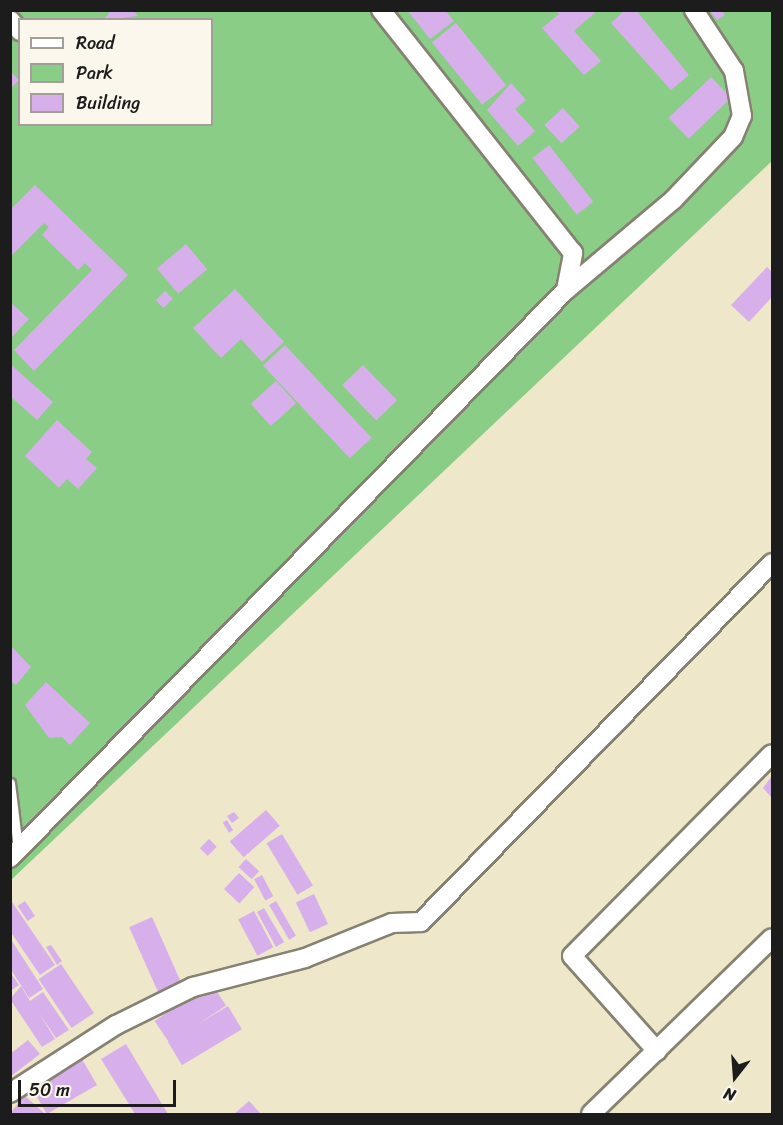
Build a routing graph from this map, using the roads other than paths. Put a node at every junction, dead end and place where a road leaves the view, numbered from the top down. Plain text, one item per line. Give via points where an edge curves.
1 (381, 10) edge
2 (694, 10) edge
3 (566, 290) junction
4 (772, 563) edge
5 (772, 754) edge
6 (10, 783) edge
7 (14, 854) edge
8 (772, 938) edge
9 (657, 1051) junction
10 (10, 1093) edge
11 (591, 1114) edge

1 - 3 street via 573,253
2 - 3 street via 734,71 742,116 733,136 673,200
3 - 7 street
4 - 10 street via 421,922 392,923 304,958 193,987 116,1025
5 - 9 street via 572,956
6 - 7 lane
8 - 9 street
9 - 11 street

